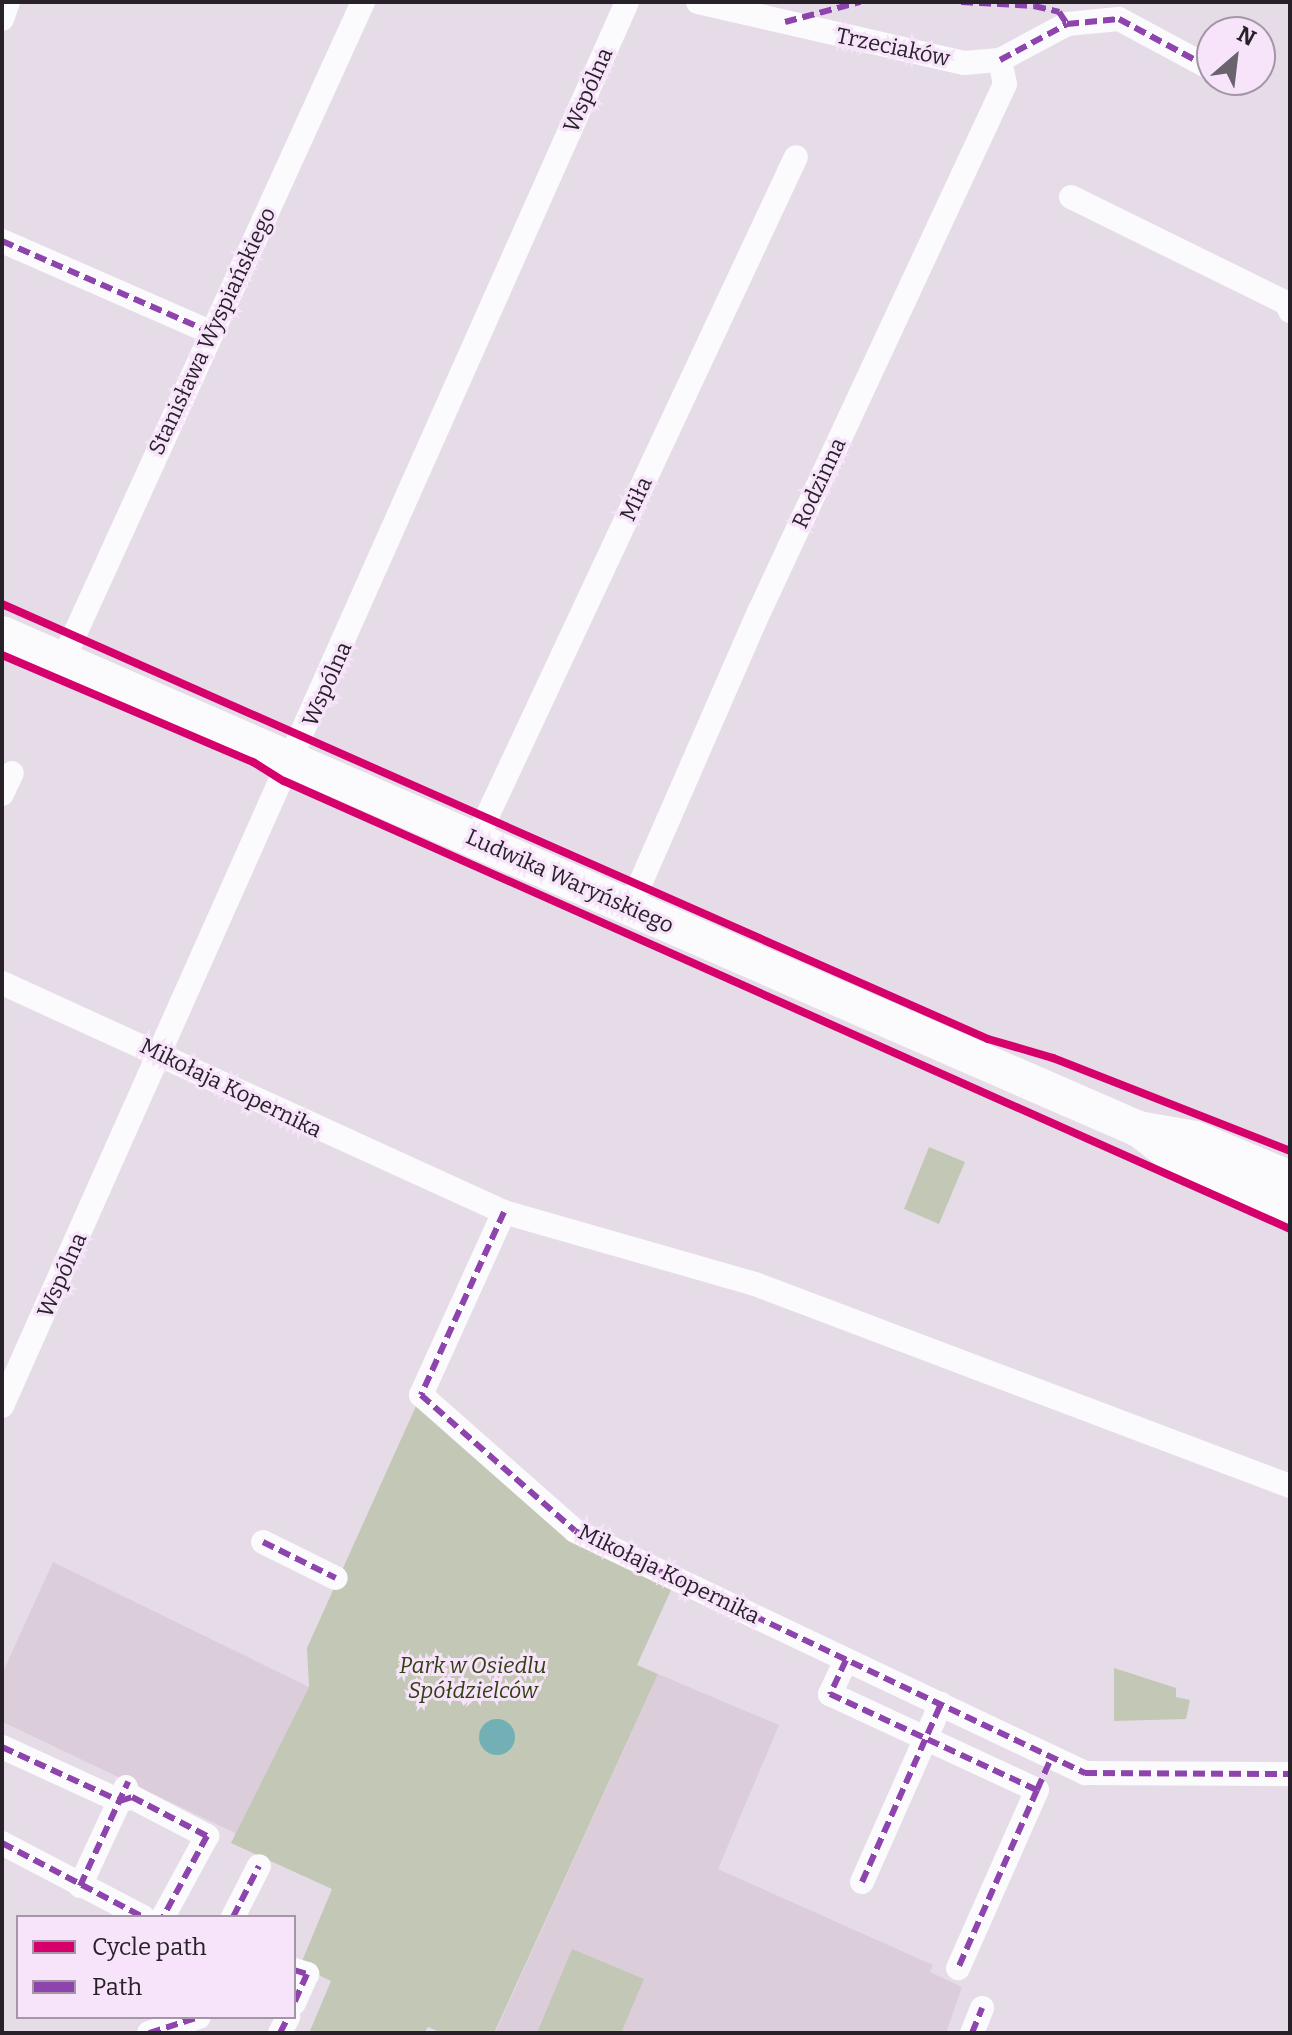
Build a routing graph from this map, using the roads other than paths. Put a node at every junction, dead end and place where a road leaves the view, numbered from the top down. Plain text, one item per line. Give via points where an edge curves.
1 (8, 2) edge
2 (363, 2) edge
3 (627, 2) edge
4 (698, 2) edge
5 (2, 19) edge
6 (1000, 60) junction
7 (1196, 60) edge
8 (796, 157) dead end
9 (1071, 197) dead end
10 (2, 241) edge
11 (1290, 311) edge
12 (210, 332) junction
13 (2, 634) edge
14 (63, 660) junction
15 (293, 761) junction
16 (476, 840) junction
17 (630, 907) junction
18 (2, 983) edge
19 (162, 1054) junction
20 (1138, 1129) junction
21 (1290, 1179) edge
22 (504, 1212) junction
23 (1290, 1212) edge
24 (2, 1406) edge
25 (1290, 1486) edge
26 (263, 1542) dead end
27 (336, 1578) dead end
28 (846, 1660) junction
29 (941, 1704) junction
30 (926, 1740) junction
31 (2, 1747) edge
32 (1052, 1756) junction
33 (1290, 1774) edge
34 (1037, 1790) junction
35 (124, 1791) junction
36 (2, 1843) edge
37 (259, 1866) dead end
38 (862, 1882) dead end
39 (80, 1886) junction
40 (139, 1915) edge
41 (164, 1915) edge
42 (234, 1915) edge
43 (958, 1968) dead end
44 (296, 1971) edge
45 (296, 1999) edge
46 (982, 2008) dead end
47 (193, 2019) edge
48 (149, 2033) edge
49 (972, 2033) edge

1 - 5 street
2 - 12 street, Stanisława Wyspiańskiego
3 - 15 street, Wspólna
4 - 6 street, Trzeciaków via 964,63
6 - 7 street, Trzeciaków via 1067,24 1119,19
6 - 17 street, Rodzinna via 1005,84 760,610
8 - 16 street, Miła
9 - 11 street via 1286,303
10 - 12 street
12 - 14 street, Stanisława Wyspiańskiego
13 - 14 main road, Ludwika Waryńskiego
14 - 15 main road, Ludwika Waryńskiego
15 - 16 main road, Ludwika Waryńskiego
15 - 19 street, Wspólna
16 - 17 main road, Ludwika Waryńskiego
17 - 20 main road, Ludwika Waryńskiego
18 - 19 street, Mikołaja Kopernika
19 - 22 street, Mikołaja Kopernika
19 - 24 street, Wspólna
20 - 21 main road, Ludwika Waryńskiego via 1195,1139
20 - 23 main road, Ludwika Waryńskiego via 1184,1164
22 - 25 street, Mikołaja Kopernika via 755,1284
22 - 28 street, Mikołaja Kopernika via 421,1395 575,1531
26 - 27 street
28 - 29 street, Mikołaja Kopernika
28 - 30 street via 830,1694
29 - 30 street
29 - 32 street, Mikołaja Kopernika
30 - 34 street
30 - 38 street
31 - 35 street
32 - 33 street, Mikołaja Kopernika via 1085,1773
32 - 34 street
34 - 43 street
35 - 39 street
35 - 41 street via 207,1836
36 - 39 street
37 - 42 street
39 - 40 street
44 - 45 street via 307,1974
46 - 49 street
47 - 48 street

